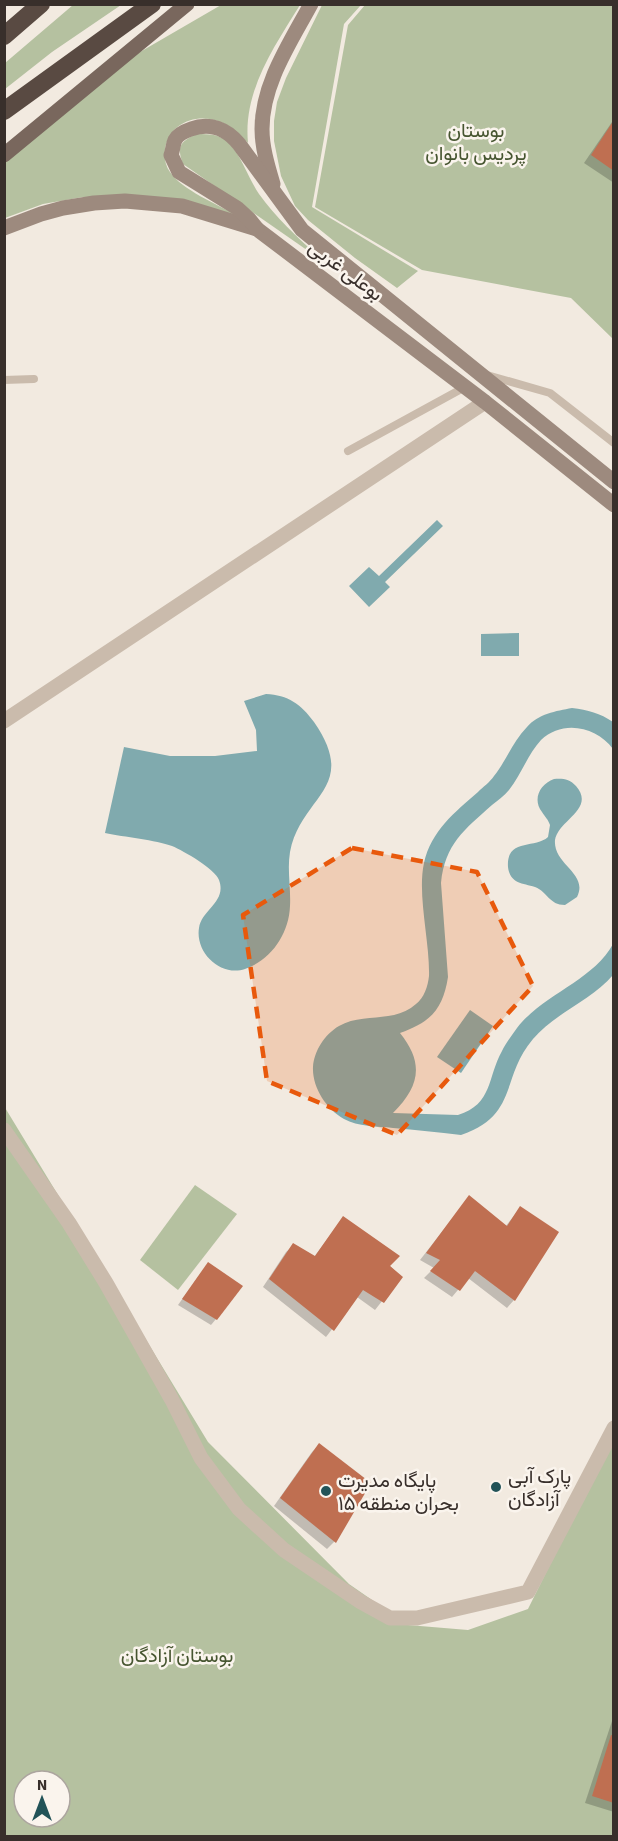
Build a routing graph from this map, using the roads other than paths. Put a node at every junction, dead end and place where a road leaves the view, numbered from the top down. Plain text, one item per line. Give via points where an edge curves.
1 (41, 4) edge
2 (152, 4) edge
3 (187, 4) edge
4 (311, 4) edge
5 (4, 36) edge
6 (4, 111) edge
7 (4, 155) edge
8 (276, 196) junction
9 (4, 228) edge
10 (257, 229) junction
11 (477, 372) junction
12 (34, 379) dead end
13 (4, 380) edge
14 (465, 387) junction
15 (485, 402) junction
16 (614, 443) edge
17 (348, 451) dead end
18 (614, 482) edge
19 (614, 506) edge
20 (4, 721) edge
21 (4, 1130) edge
22 (614, 1428) edge

1 - 5 highway
2 - 6 highway
3 - 7 main road
4 - 8 main road, بوعلی غربی via 278,67 264,105 263,143
8 - 10 main road via 228,133 204,126 176,139 171,155 179,172 237,208
8 - 11 main road, بوعلی غربی via 302,230
9 - 10 main road, بوعلی غربی via 63,208 125,201 182,206
10 - 14 main road, بوعلی غربی
11 - 16 lane via 550,393
11 - 18 main road, بوعلی غربی
12 - 13 lane
14 - 15 main road, بوعلی غربی
14 - 17 lane
15 - 19 main road, بوعلی غربی
15 - 20 street
21 - 22 street via 69,1223 172,1400 201,1458 239,1509 284,1550 390,1618 417,1618 528,1592

